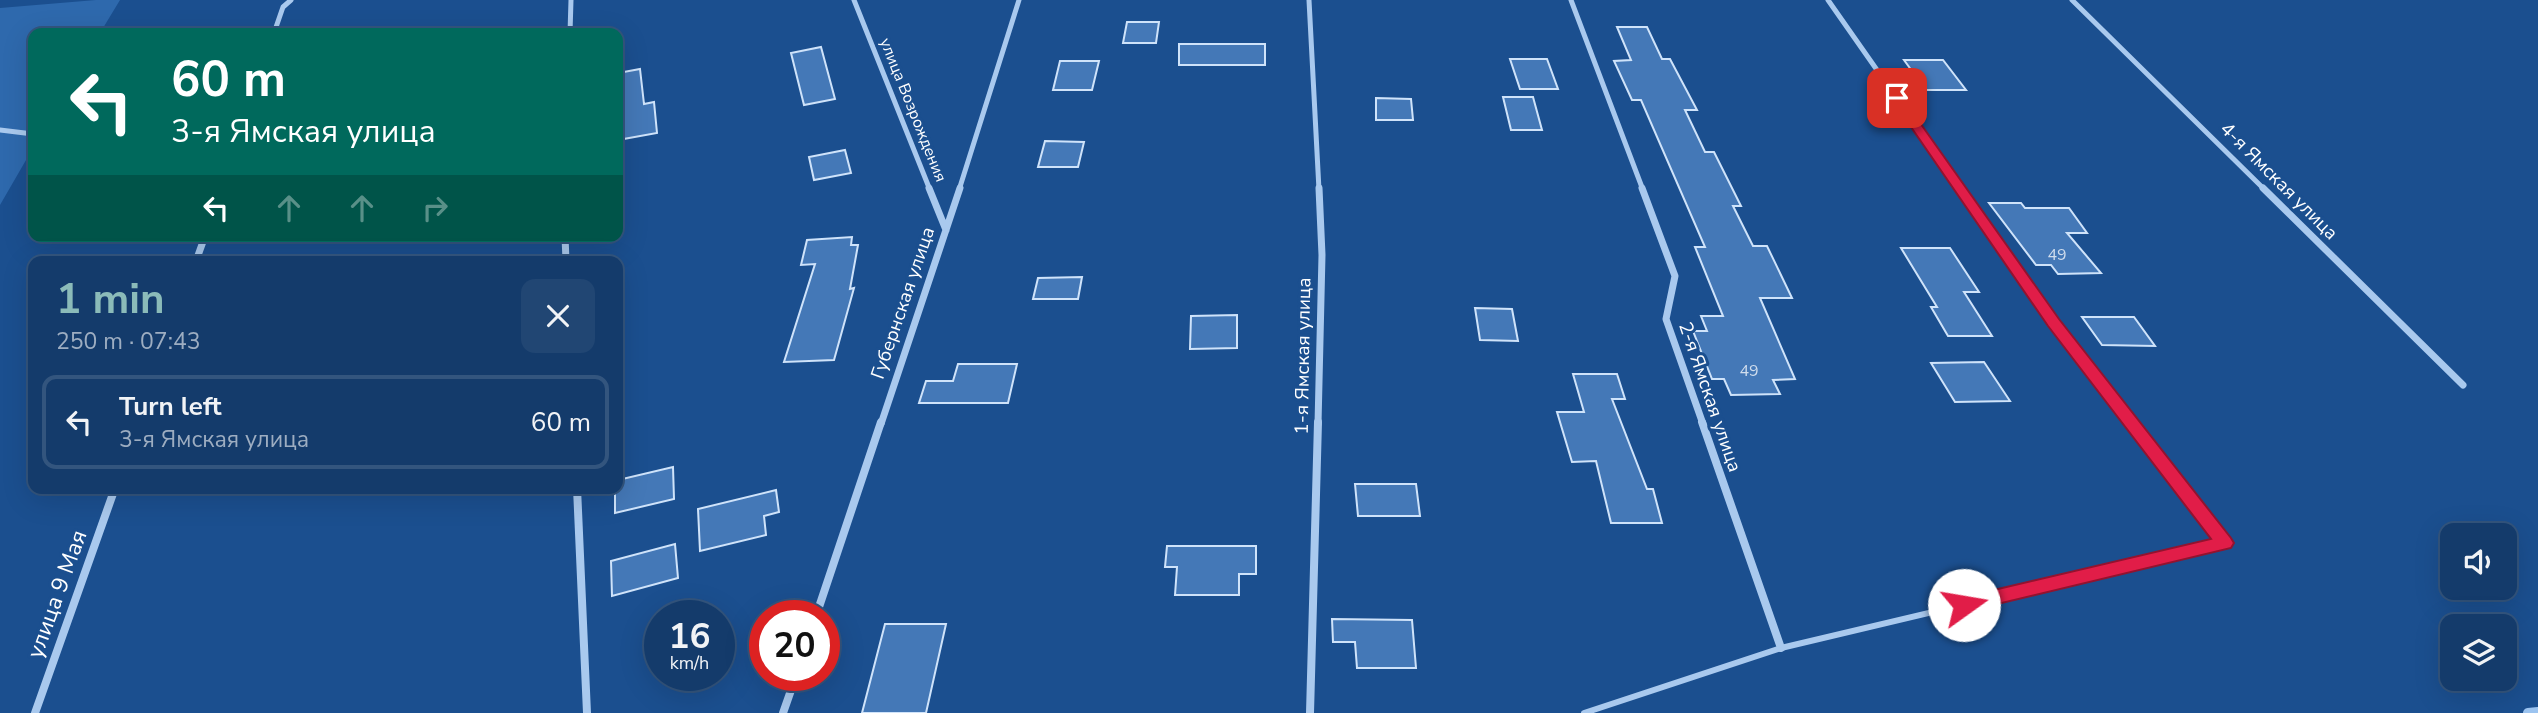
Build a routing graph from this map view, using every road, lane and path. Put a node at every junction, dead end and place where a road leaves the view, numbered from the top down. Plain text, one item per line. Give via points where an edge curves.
1 (291, 0) edge
2 (572, 0) edge
3 (853, 0) edge
4 (1019, 0) edge
5 (1309, 0) edge
6 (1571, 0) edge
7 (1828, 0) edge
8 (2072, 0) edge
9 (276, 28) edge
10 (570, 28) edge
11 (0, 131) edge
12 (28, 134) edge
13 (946, 231) junction
14 (2463, 385) dead end
15 (113, 494) edge
16 (577, 494) edge
17 (2224, 543) joint
18 (821, 600) edge
19 (1781, 648) junction
20 (791, 691) edge
21 (35, 713) edge
22 (587, 713) edge
23 (783, 713) edge
24 (1310, 713) edge
25 (1584, 713) edge

1 - 9 street via 283,7
2 - 10 street
3 - 13 street, улица Возрождения
4 - 13 street, Губернская улица
5 - 24 street, 1-я Ямская улица via 1322,255
6 - 19 street, 2-я Ямская улица via 1675,276 1666,319
7 - 17 street via 2054,323
8 - 14 street, 4-я Ямская улица
11 - 12 street
13 - 18 street, Губернская улица
15 - 21 street, улица 9 Мая
16 - 22 street
17 - 19 lane
19 - 25 lane
20 - 23 street

